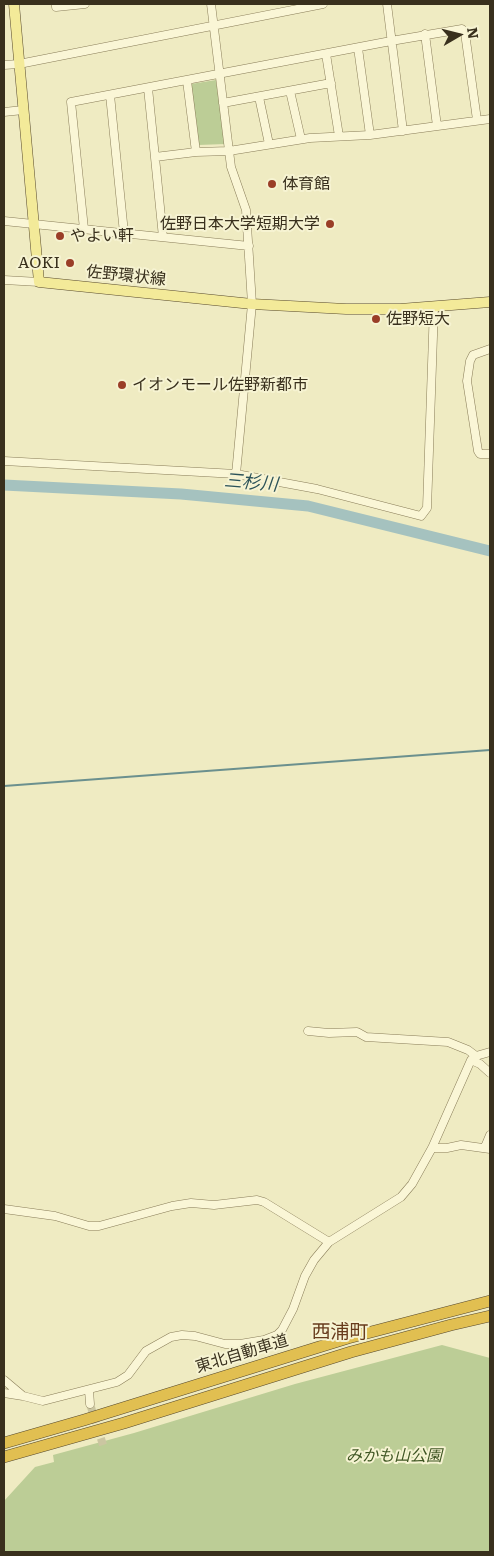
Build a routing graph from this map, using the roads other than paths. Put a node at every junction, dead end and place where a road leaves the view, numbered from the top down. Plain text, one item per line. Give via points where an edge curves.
1 (14, 4) edge
2 (56, 4) edge
3 (85, 4) edge
4 (210, 4) edge
5 (323, 4) edge
6 (387, 4) edge
7 (282, 7) edge
8 (214, 26) junction
9 (425, 34) junction
10 (391, 41) junction
11 (358, 48) junction
12 (326, 54) junction
13 (19, 64) junction
14 (4, 65) edge
15 (220, 74) junction
16 (187, 81) junction
17 (331, 83) junction
18 (148, 88) junction
19 (290, 90) junction
20 (110, 95) junction
21 (258, 97) junction
22 (223, 104) junction
23 (23, 110) junction
24 (4, 112) edge
25 (490, 118) edge
26 (476, 120) junction
27 (437, 126) junction
28 (403, 131) junction
29 (370, 135) junction
30 (339, 136) junction
31 (301, 139) junction
32 (269, 144) junction
33 (229, 151) junction
34 (196, 152) junction
35 (155, 157) junction
36 (4, 221) edge
37 (33, 224) junction
38 (84, 228) junction
39 (124, 232) junction
40 (163, 237) junction
41 (249, 246) junction
42 (4, 280) edge
43 (39, 282) junction
44 (490, 302) edge
45 (252, 304) junction
46 (434, 308) junction
47 (490, 349) edge
48 (490, 454) edge
49 (4, 461) edge
50 (236, 474) junction
51 (308, 1031) dead end
52 (490, 1052) edge
53 (474, 1058) junction
54 (490, 1073) edge
55 (490, 1135) edge
56 (432, 1148) junction
57 (488, 1148) edge
58 (4, 1209) edge
59 (329, 1242) junction
60 (490, 1301) edge
61 (490, 1316) edge
62 (4, 1380) edge
63 (89, 1390) junction
64 (4, 1393) edge
65 (23, 1396) junction
66 (90, 1404) tunnel mouth
67 (4, 1442) edge
68 (4, 1458) edge

1 - 13 main road
2 - 3 street via 56,7
4 - 8 street
5 - 7 street
6 - 10 street
7 - 8 street
8 - 13 street
8 - 15 street
9 - 10 street
9 - 26 street via 455,29 462,29 465,33
9 - 27 street
10 - 11 street
10 - 28 street
11 - 12 street
11 - 29 street
12 - 15 street
12 - 17 street
13 - 14 street
13 - 23 main road
15 - 16 street
15 - 22 street
16 - 18 street
16 - 34 street
17 - 19 street
17 - 30 street
18 - 20 street
18 - 35 street
19 - 21 street
19 - 31 street
20 - 38 street via 71,102
20 - 39 street
21 - 22 street
21 - 32 street
22 - 33 street
23 - 24 street
23 - 37 main road
25 - 26 street
26 - 27 street
27 - 28 street
28 - 29 street
29 - 30 street
30 - 31 street
31 - 32 street
32 - 33 street
33 - 34 street
33 - 41 street via 231,167 246,210
34 - 35 street
35 - 40 street
36 - 37 street
37 - 38 street
37 - 43 main road
38 - 39 street
39 - 40 street
40 - 41 street
41 - 45 street
42 - 43 street
43 - 45 main road, 佐野環状線
44 - 46 main road, 佐野環状線
45 - 46 main road, 佐野環状線 via 346,309
45 - 50 street
46 - 50 street via 426,508 421,516 317,489
47 - 48 street via 473,355 467,382 478,451
49 - 50 street
51 - 53 street via 357,1032 366,1036 448,1042 468,1050
52 - 53 street
53 - 54 street
53 - 56 street
55 - 57 street
56 - 57 street via 461,1144
56 - 59 street via 401,1197
58 - 59 street via 99,1226 190,1203 214,1205 257,1200
59 - 63 street via 314,1260 282,1330 277,1334 240,1344 225,1344 195,1336 172,1337 146,1351 128,1375 117,1382
60 - 67 highway, 東北自動車道 via 348,1338
61 - 68 highway, 東北自動車道 via 351,1352
62 - 65 street
63 - 65 street via 43,1401
63 - 66 street
64 - 65 street

